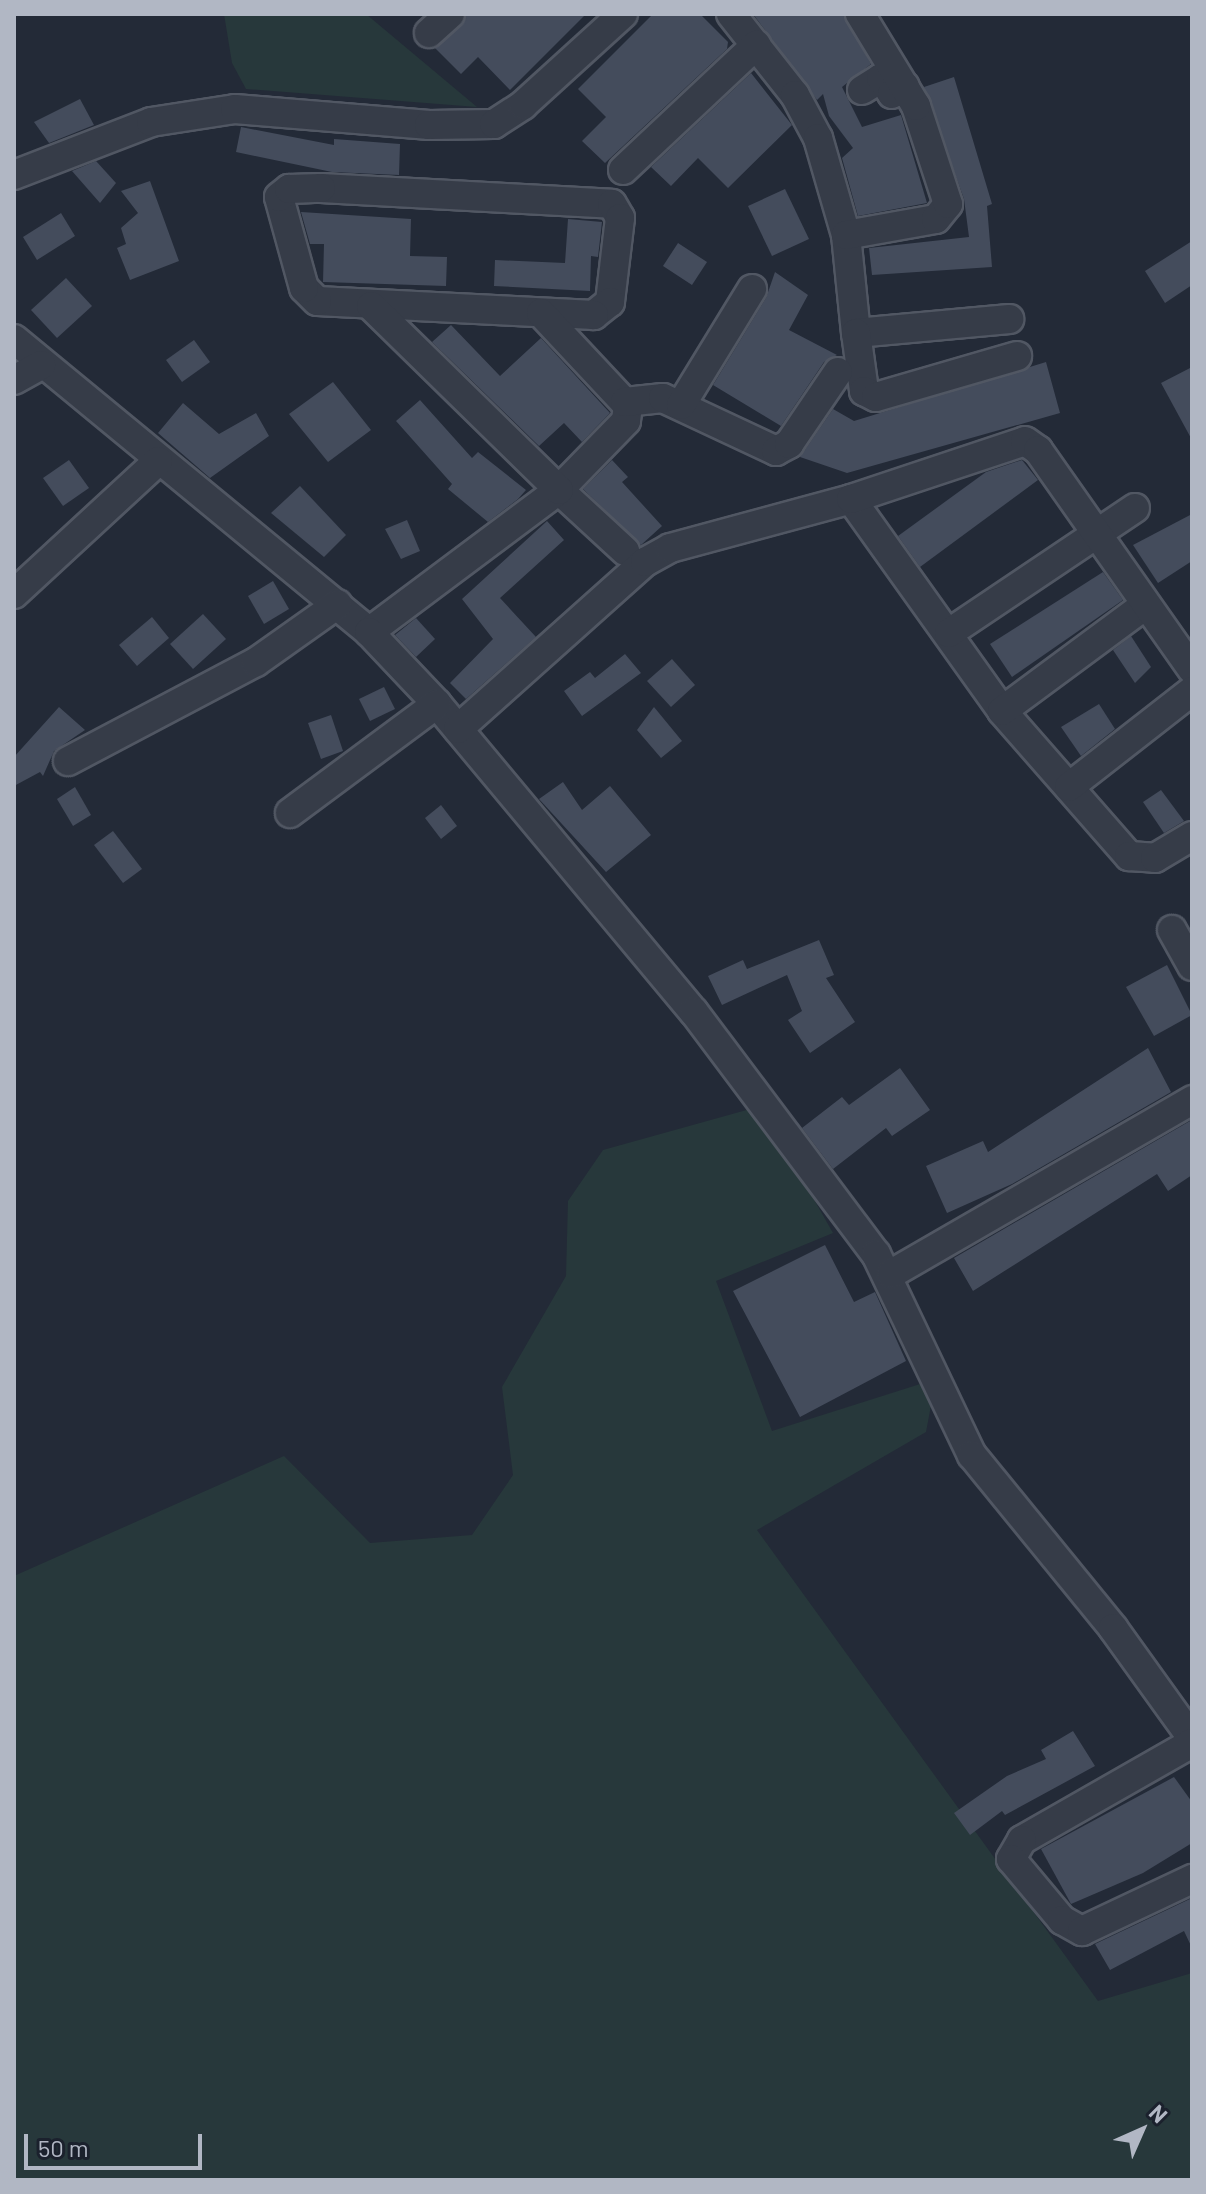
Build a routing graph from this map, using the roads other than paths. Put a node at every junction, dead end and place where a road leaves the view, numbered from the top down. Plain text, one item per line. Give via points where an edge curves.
1 (623, 14) edge
2 (731, 14) edge
3 (860, 14) edge
4 (756, 45) junction
5 (905, 85) junction
6 (862, 90) dead end
7 (623, 170) dead end
8 (14, 175) edge
9 (846, 235) junction
10 (752, 289) dead end
11 (371, 306) junction
12 (541, 313) junction
13 (1009, 319) dead end
14 (856, 333) junction
15 (14, 339) edge
16 (1017, 356) dead end
17 (41, 365) junction
18 (838, 372) dead end
19 (14, 380) edge
20 (625, 402) junction
21 (681, 405) junction
22 (158, 461) junction
23 (559, 490) junction
24 (851, 499) junction
25 (1135, 508) dead end
26 (1095, 533) junction
27 (625, 551) dead end
28 (14, 594) edge
29 (338, 604) junction
30 (1145, 605) junction
31 (369, 632) junction
32 (949, 633) junction
33 (1192, 669) edge
34 (1192, 691) edge
35 (437, 704) junction
36 (1002, 711) junction
37 (458, 729) junction
38 (68, 761) dead end
39 (1069, 787) junction
40 (290, 813) dead end
41 (1192, 836) edge
42 (1172, 930) dead end
43 (1192, 966) edge
44 (1192, 1100) edge
45 (891, 1274) junction
46 (1192, 1741) edge
47 (1192, 1879) edge

1 - 8 street via 494,124 429,125 235,109 151,122
2 - 4 street
3 - 5 street
4 - 7 street
4 - 9 street via 809,117
5 - 6 street via 892,94 881,78
5 - 9 street via 947,210 936,219
9 - 14 street
10 - 21 street
11 - 12 street
11 - 12 street via 310,296 279,204 284,190 616,206 619,235 608,307 594,315
11 - 23 street
12 - 20 street
13 - 14 street
14 - 16 street via 864,391 876,397
15 - 17 street
17 - 19 street
17 - 22 street
18 - 21 street via 781,450
20 - 21 street via 653,396
20 - 23 street via 626,421
22 - 28 street
22 - 29 street
23 - 27 street
23 - 31 street
24 - 26 street via 1025,441 1038,450
24 - 32 street
24 - 37 street via 670,548 645,562
25 - 26 street
26 - 30 street
26 - 32 street
29 - 31 street
29 - 38 street via 256,662
30 - 33 street
30 - 36 street
31 - 35 street
32 - 36 street
34 - 39 street
35 - 37 street
35 - 40 street
36 - 39 street
37 - 45 street via 694,1012
39 - 41 street via 1140,862
42 - 43 street
44 - 45 street
45 - 46 street via 972,1455 1113,1628
46 - 47 street via 1022,1840 1011,1859 1062,1920 1082,1931

